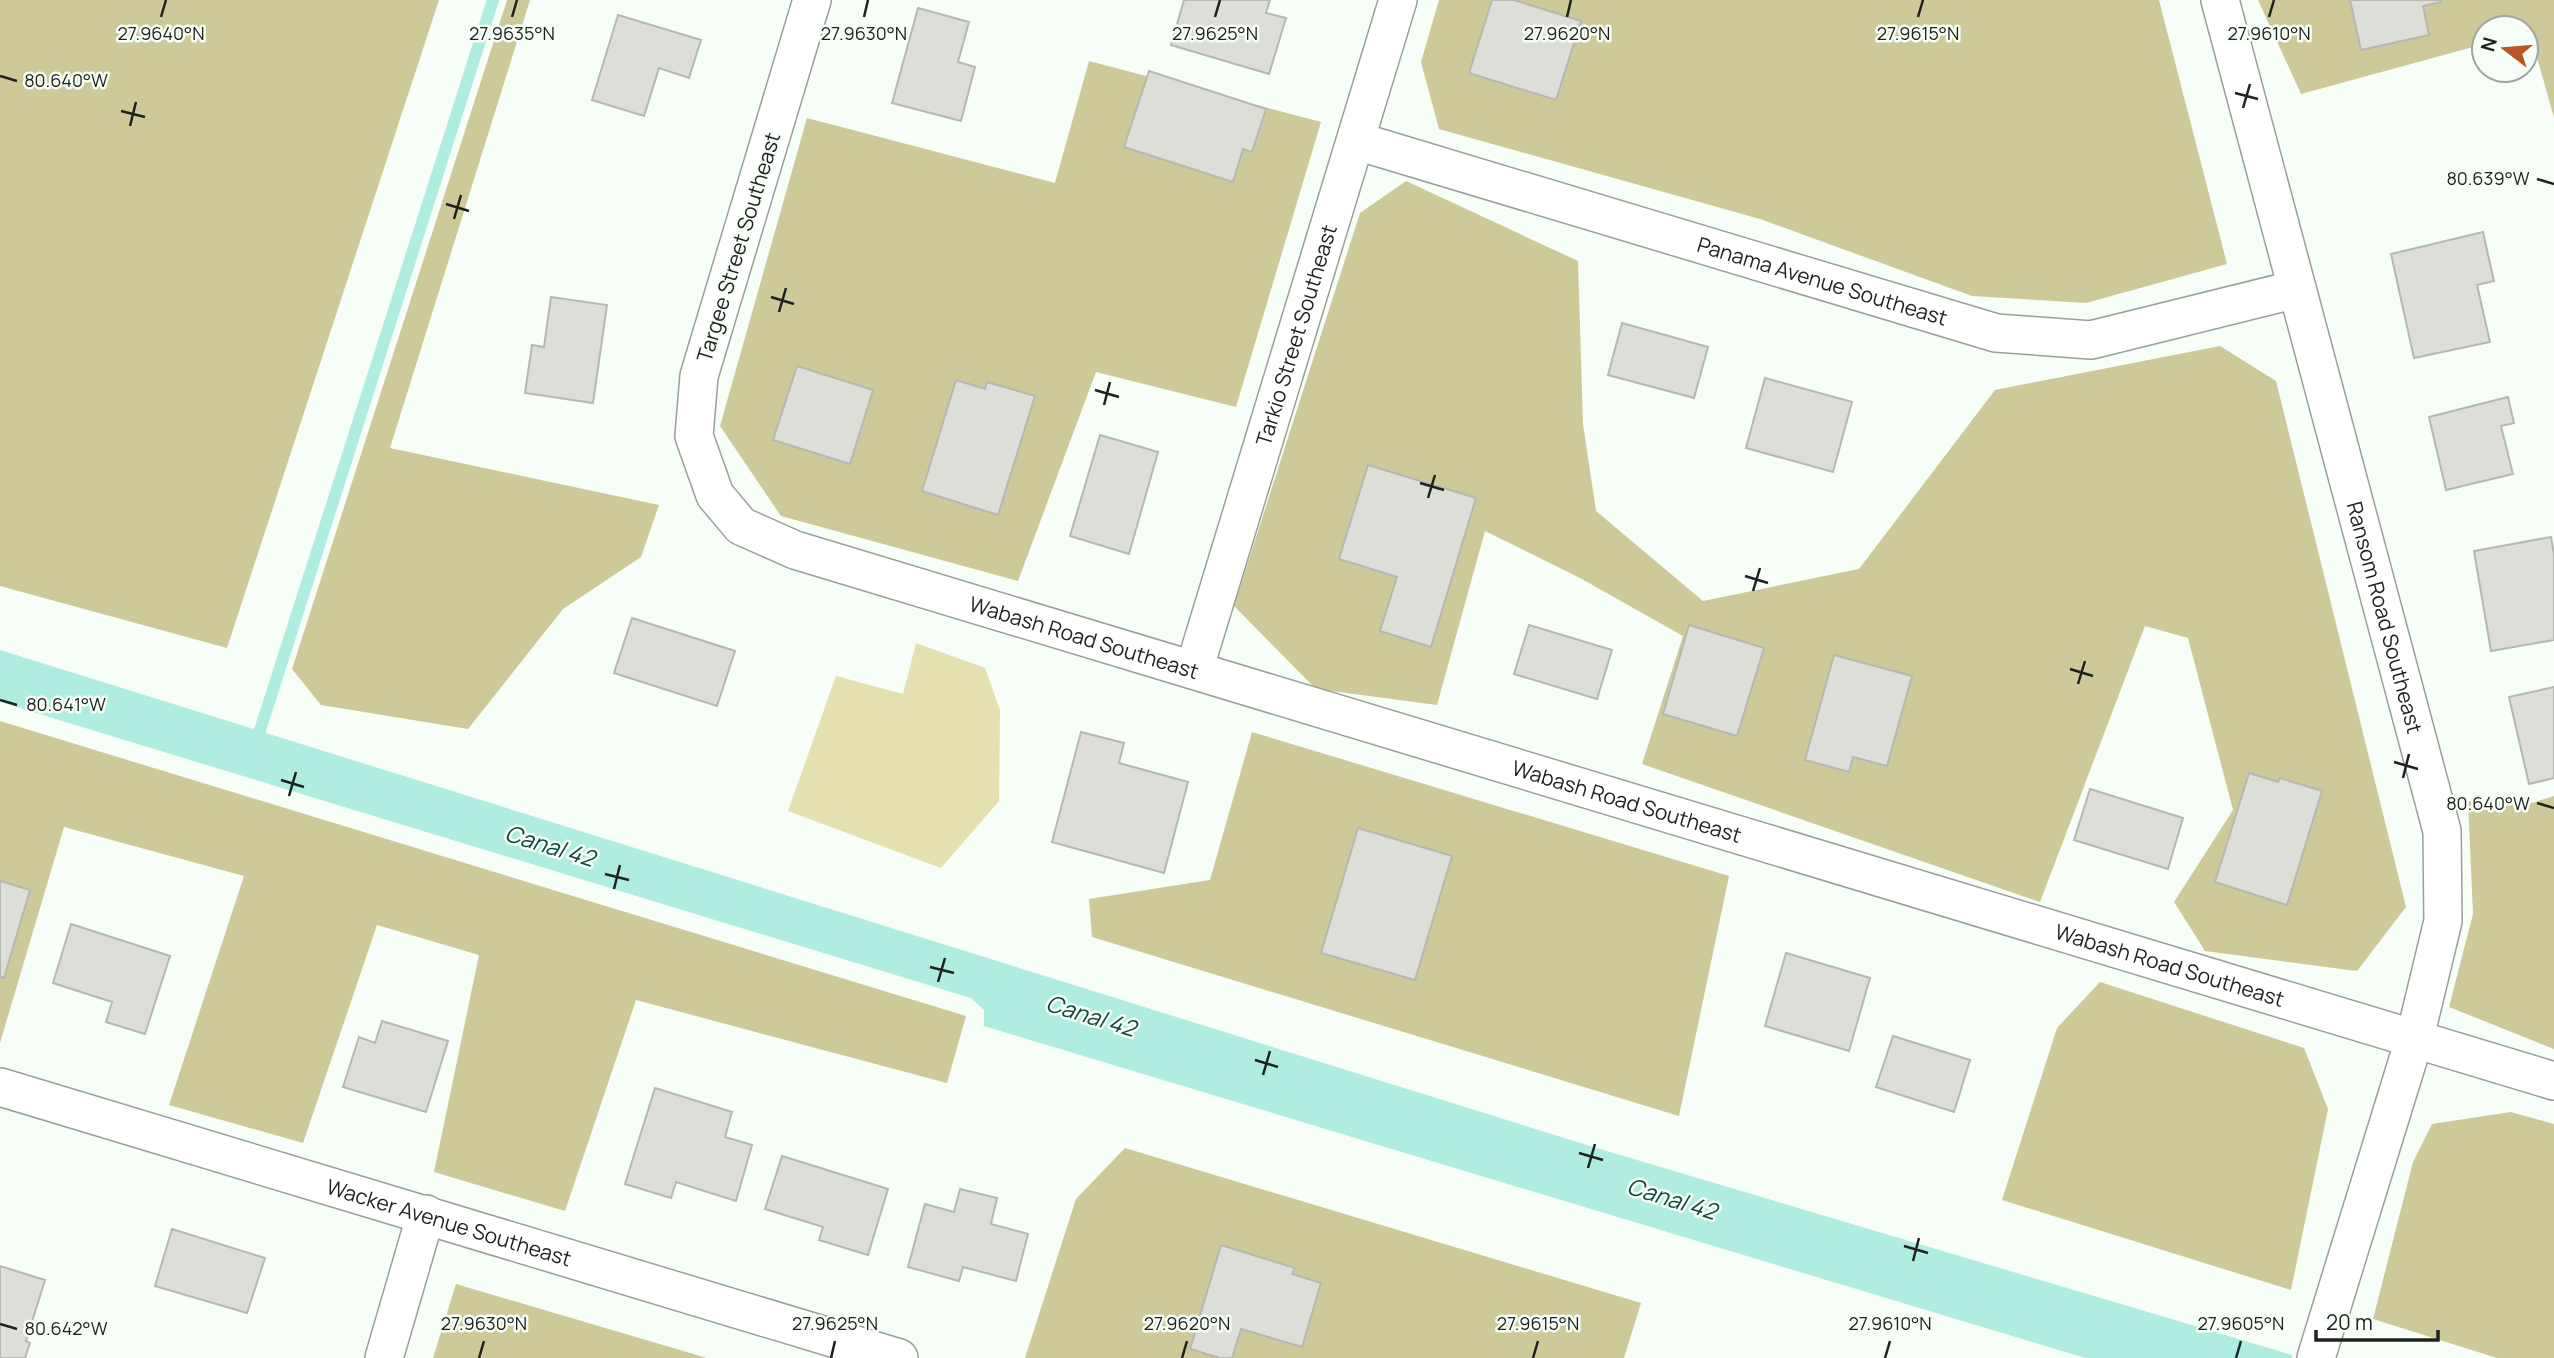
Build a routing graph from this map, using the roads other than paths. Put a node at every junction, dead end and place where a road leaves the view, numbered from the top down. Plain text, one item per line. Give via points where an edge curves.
1 (811, 0) edge
2 (1398, 0) edge
3 (2220, 0) edge
4 (1357, 141) junction
5 (2297, 289) junction
6 (715, 495) joint
7 (1194, 670) junction
8 (2415, 1037) junction
9 (2554, 1081) edge
10 (0, 1087) edge
11 (426, 1214) junction
12 (384, 1358) edge
13 (900, 1358) edge
14 (2316, 1358) edge

1 - 6 street, Targee Street Southeast via 699,376 694,436
2 - 4 street, Tarkio Street Southeast
3 - 5 street, Ransom Road Southeast
4 - 5 street, Panama Avenue Southeast via 1996,333 2091,340
4 - 7 street, Tarkio Street Southeast
5 - 8 street, Ransom Road Southeast via 2442,831 2443,921
6 - 7 street, Wabash Road Southeast via 741,526 794,550
7 - 8 street, Wabash Road Southeast
8 - 9 street, Wabash Road Southeast
8 - 14 street, Ransom Road Southeast
10 - 11 street, Wacker Avenue Southeast
11 - 12 street
11 - 13 street, Wacker Avenue Southeast

